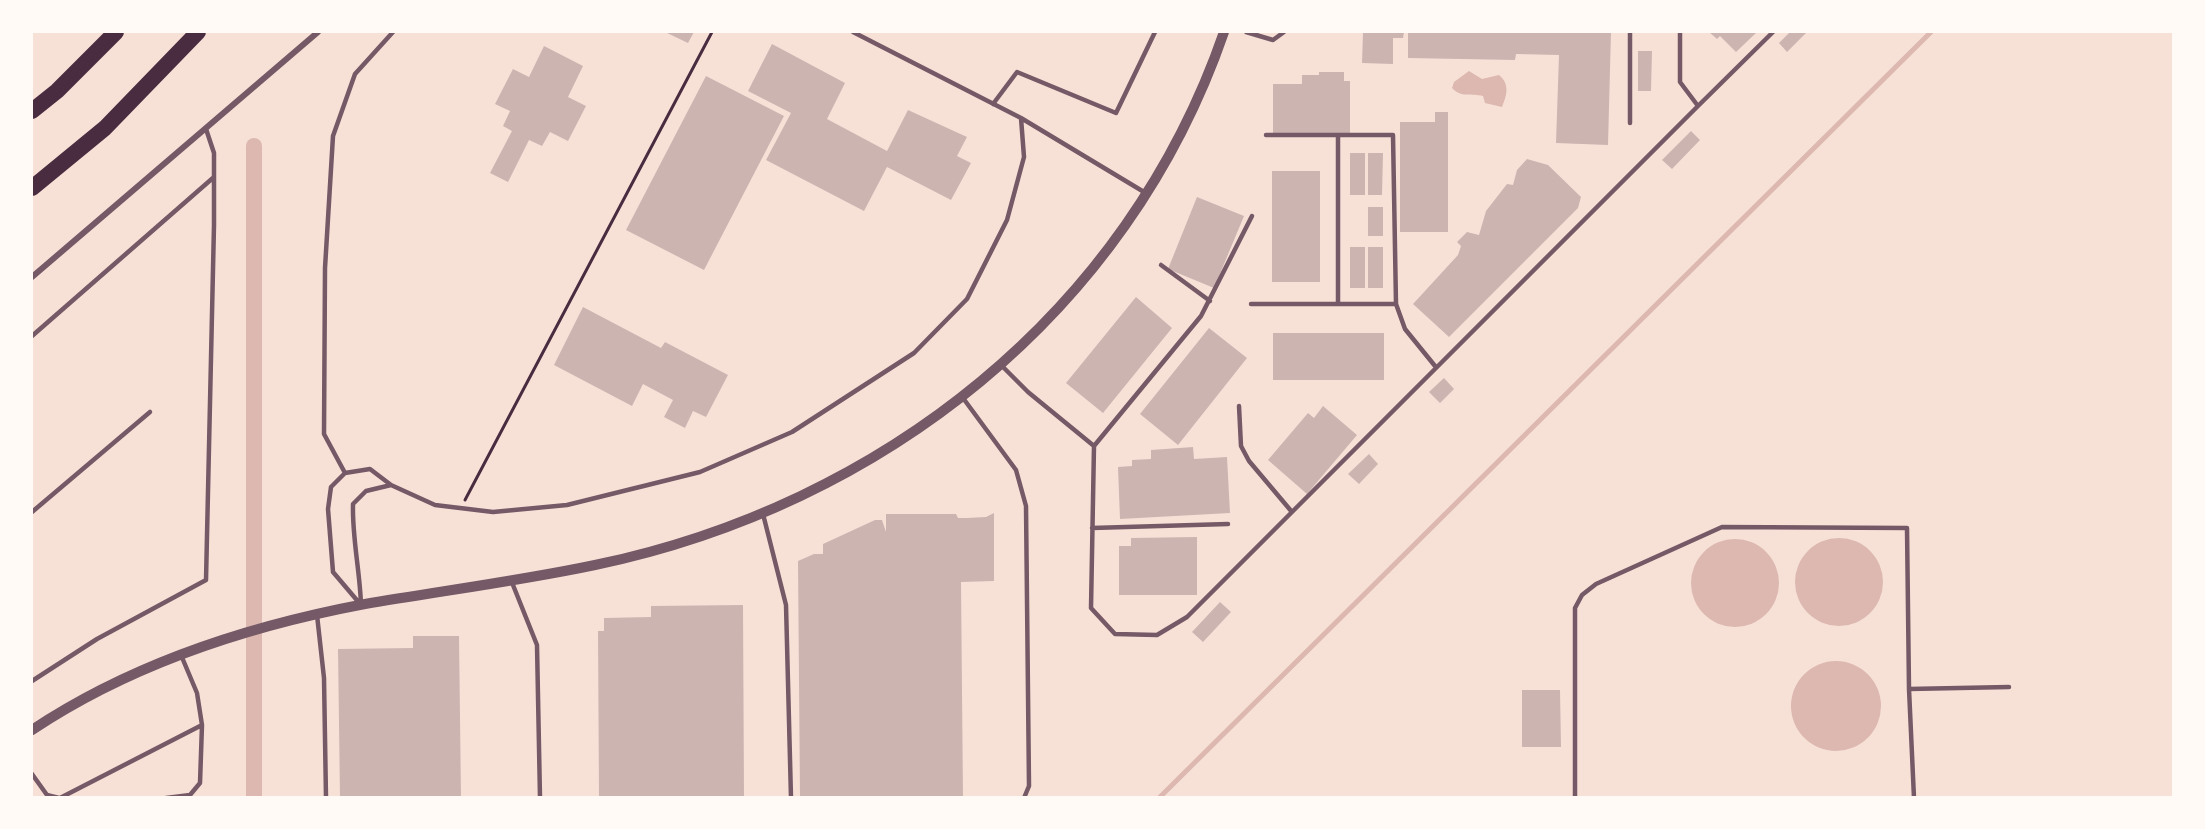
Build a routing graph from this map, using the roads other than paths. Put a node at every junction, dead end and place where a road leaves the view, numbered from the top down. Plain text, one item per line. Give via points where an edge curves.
1 (116, 32) edge
2 (198, 32) edge
3 (318, 32) edge
4 (393, 32) edge
5 (853, 32) edge
6 (1155, 32) edge
7 (1224, 32) edge
8 (1246, 32) edge
9 (1284, 32) edge
10 (1630, 32) edge
11 (1680, 32) edge
12 (1773, 32) edge
13 (993, 104) junction
14 (1698, 106) junction
15 (32, 111) edge
16 (1021, 118) junction
17 (1630, 123) dead end
18 (206, 129) junction
19 (1266, 135) dead end
20 (1338, 135) junction
21 (214, 177) junction
22 (32, 188) edge
23 (1146, 194) junction
24 (1252, 216) dead end
25 (1161, 265) dead end
26 (32, 277) edge
27 (1210, 301) junction
28 (1251, 304) dead end
29 (1338, 304) junction
30 (1396, 304) junction
31 (32, 336) edge
32 (1001, 365) junction
33 (1435, 366) junction
34 (963, 398) junction
35 (1239, 406) dead end
36 (150, 412) dead end
37 (1094, 446) junction
38 (345, 473) junction
39 (391, 485) junction
40 (32, 512) edge
41 (1292, 512) junction
42 (763, 514) junction
43 (1228, 524) dead end
44 (1092, 528) junction
45 (511, 580) junction
46 (361, 605) junction
47 (317, 615) junction
48 (180, 654) junction
49 (32, 681) edge
50 (2009, 687) dead end
51 (1909, 689) junction
52 (202, 724) junction
53 (32, 730) edge
54 (32, 774) edge
55 (60, 798) edge
56 (166, 798) edge
57 (326, 798) edge
58 (540, 798) edge
59 (791, 798) edge
60 (1024, 798) edge
61 (1575, 798) edge
62 (1914, 798) edge

1 - 15 highway
2 - 22 highway via 105,128
3 - 18 street
4 - 38 lane via 355,74 333,136 325,268 324,434
5 - 13 lane
6 - 13 lane via 1116,113 1017,72
7 - 23 street via 1190,114
8 - 9 lane via 1273,40
10 - 17 lane
11 - 14 lane via 1680,82
12 - 14 lane
13 - 16 lane
14 - 33 lane
16 - 23 lane
16 - 39 lane via 1024,157 1008,220 967,299 914,353 792,432 700,472 567,505 493,512 435,504
18 - 21 lane via 214,153
18 - 26 street
19 - 20 lane
20 - 29 lane
20 - 30 lane via 1393,135
21 - 31 lane
21 - 49 lane via 206,580 98,639
23 - 32 street via 1099,259
24 - 27 lane
25 - 27 lane
27 - 37 lane via 1172,354
28 - 29 lane
29 - 30 lane
30 - 33 lane via 1405,329
32 - 34 street
32 - 37 lane
33 - 41 lane
34 - 42 street via 855,470
34 - 60 lane via 1016,470 1026,506 1029,786
35 - 41 lane via 1239,432 1245,454
36 - 40 lane
37 - 44 lane
38 - 39 lane via 370,469
38 - 46 lane via 331,487 328,509 333,572
39 - 46 lane via 366,491 353,504 352,532 360,569
41 - 44 lane via 1187,617 1157,635 1115,634 1091,608
42 - 45 street via 643,554
42 - 59 lane via 786,605
43 - 44 lane
45 - 46 street
45 - 58 lane via 537,645
46 - 47 street
47 - 48 street
47 - 57 lane via 324,678
48 - 52 lane via 197,693
48 - 53 street via 113,684
50 - 51 lane
51 - 61 lane via 1907,528 1722,527 1628,568 1582,595 1575,609
51 - 62 lane
52 - 55 lane
52 - 56 lane via 200,783 190,795
54 - 55 lane via 47,795

